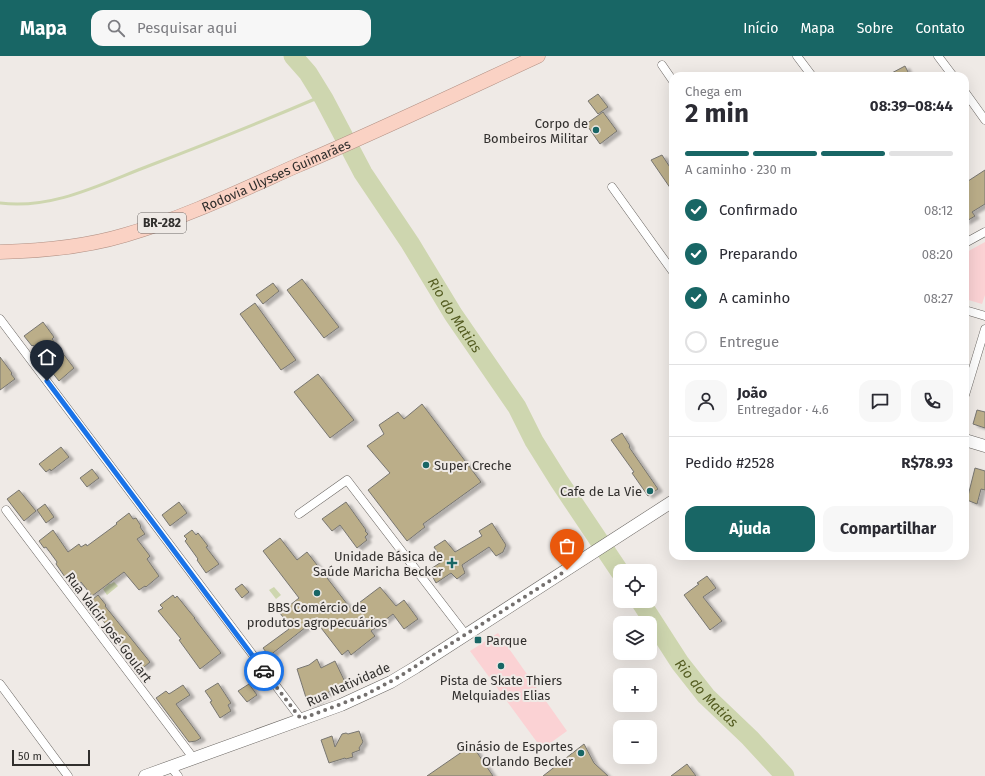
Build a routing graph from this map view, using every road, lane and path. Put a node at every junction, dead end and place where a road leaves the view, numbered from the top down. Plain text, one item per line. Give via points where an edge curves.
1 (538, 56) edge
2 (797, 56) edge
3 (938, 56) edge
4 (662, 65) dead end
5 (809, 72) edge
6 (950, 72) edge
7 (669, 75) edge
8 (969, 98) edge
9 (985, 120) edge
10 (612, 187) dead end
11 (985, 232) edge
12 (969, 240) edge
13 (0, 252) edge
14 (669, 266) edge
15 (969, 311) edge
16 (985, 316) edge
17 (0, 318) edge
18 (985, 329) edge
19 (969, 382) edge
20 (969, 441) edge
21 (985, 446) edge
22 (669, 504) edge
23 (6, 510) dead end
24 (299, 514) dead end
25 (466, 635) junction
26 (0, 684) edge
27 (301, 719) junction
28 (194, 759) junction
29 (174, 771) edge
30 (68, 776) edge
31 (145, 776) edge

1 - 13 highway, Rodovia Ulysses Guimarães / BR-282 via 367,136 200,209 124,236 75,246
2 - 5 street
3 - 6 street
4 - 7 street
8 - 9 street
10 - 14 street
11 - 12 street
15 - 16 street
17 - 27 street
18 - 19 street
20 - 21 main road
22 - 25 main road, Rua Natividade
23 - 28 street, Rua Valcir José Goulart
24 - 25 street via 347,480
25 - 27 main road, Rua Natividade via 391,682
26 - 30 street
27 - 28 main road, Rua Natividade
28 - 29 main road, Rua Natividade
29 - 31 main road, Rua Natividade

